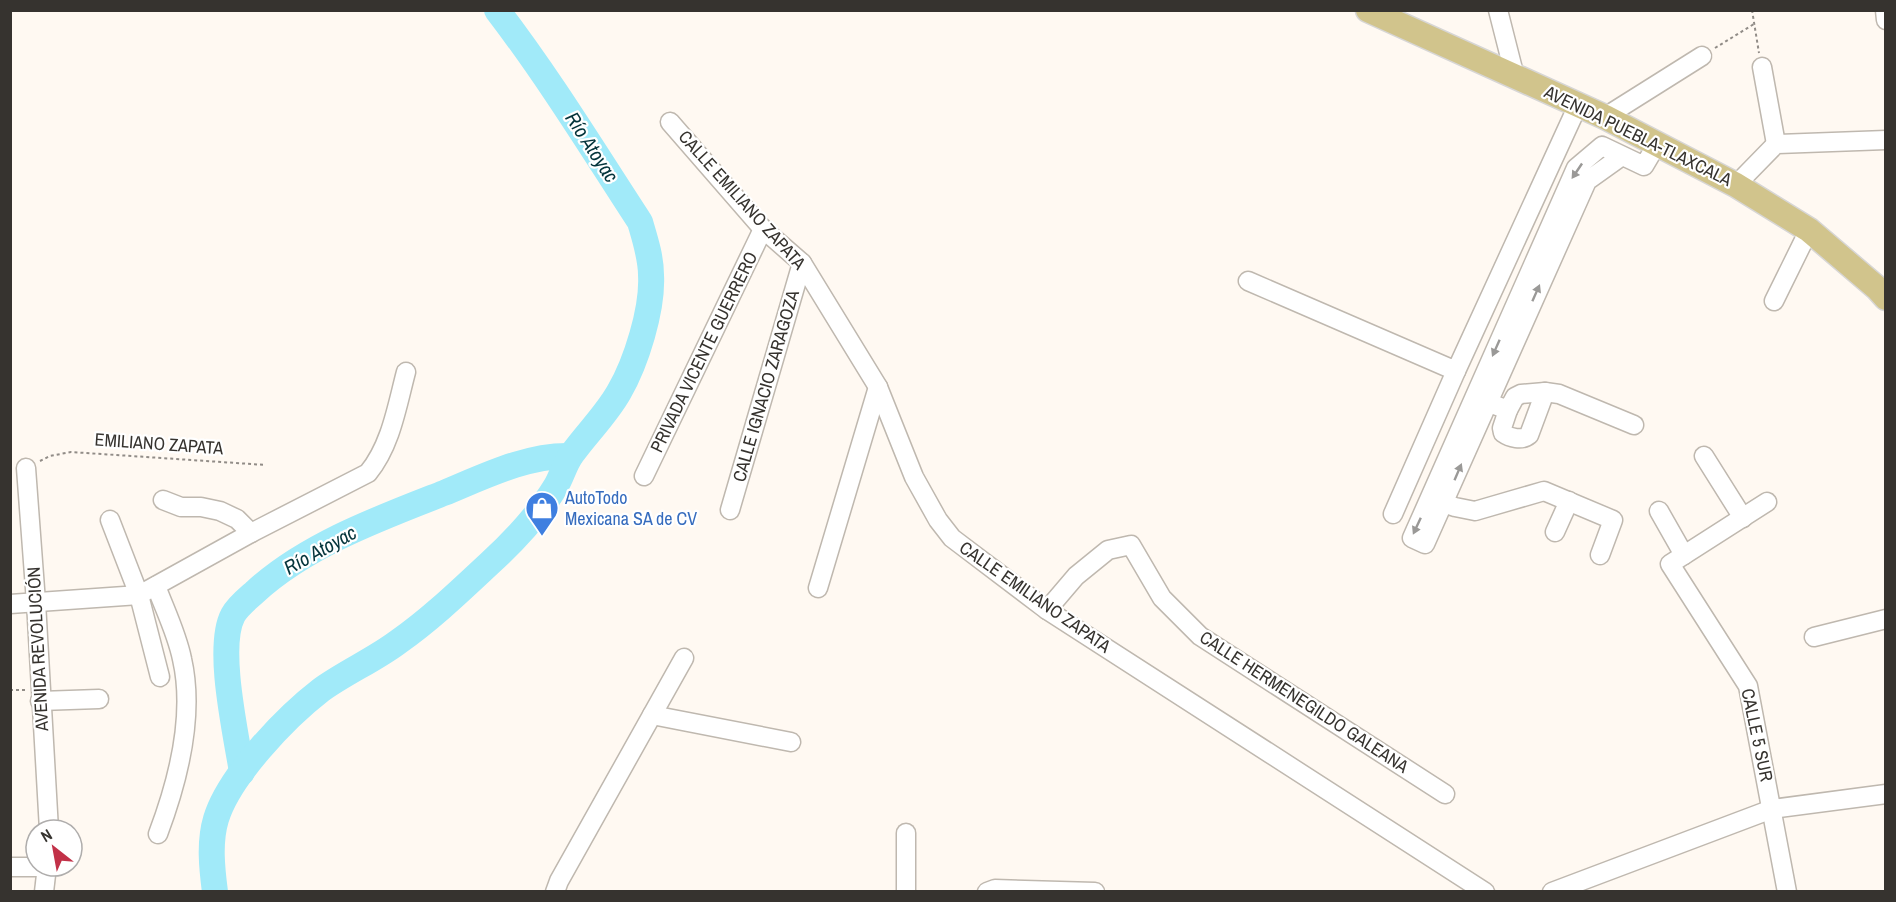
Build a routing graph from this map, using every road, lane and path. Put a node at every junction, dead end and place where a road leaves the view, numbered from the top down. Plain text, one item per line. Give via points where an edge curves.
1 (1368, 10) edge
2 (1498, 10) edge
3 (1752, 10) edge
4 (1885, 10) edge
5 (1886, 20) edge
6 (1754, 24) junction
7 (1702, 56) joint
8 (1762, 67) joint
9 (1515, 76) junction
10 (1578, 105) junction
11 (1605, 117) junction
12 (670, 122) dead end
13 (1886, 140) edge
14 (1658, 144) junction
15 (1776, 144) junction
16 (1736, 185) junction
17 (763, 229) junction
18 (1809, 230) junction
19 (802, 263) junction
20 (1248, 281) dead end
21 (1883, 287) edge
22 (1774, 301) dead end
23 (1456, 371) junction
24 (406, 372) dead end
25 (878, 387) junction
26 (1545, 392) junction
27 (1481, 400) junction
28 (1508, 410) junction
29 (1634, 425) dead end
30 (50, 456) dead end
31 (1704, 456) dead end
32 (266, 465) dead end
33 (26, 468) dead end
34 (644, 476) dead end
35 (163, 500) dead end
36 (1569, 501) junction
37 (1767, 502) dead end
38 (730, 510) dead end
39 (1659, 511) dead end
40 (1393, 514) dead end
41 (1743, 518) junction
42 (110, 520) dead end
43 (1554, 532) dead end
44 (251, 533) junction
45 (1600, 555) dead end
46 (1677, 559) junction
47 (156, 586) junction
48 (818, 588) dead end
49 (138, 595) junction
50 (36, 602) junction
51 (10, 603) edge
52 (1047, 610) junction
53 (1886, 619) edge
54 (1814, 638) dead end
55 (684, 658) dead end
56 (160, 677) dead end
57 (99, 699) dead end
58 (40, 701) junction
59 (652, 715) junction
60 (791, 742) dead end
61 (1445, 794) dead end
62 (1886, 795) edge
63 (1772, 809) junction
64 (48, 818) edge
65 (158, 834) dead end
66 (906, 834) dead end
67 (555, 891) edge
68 (906, 891) edge
69 (987, 891) edge
70 (1095, 891) edge
71 (1485, 891) edge
72 (1552, 891) edge
73 (1787, 891) edge

1 - 9 main road, AVENIDA PUEBLA-TLAXCALA
2 - 9 street
3 - 6 path
4 - 5 street
6 - 7 path
6 - 8 path
7 - 11 street
8 - 15 street
9 - 10 main road, AVENIDA PUEBLA-TLAXCALA
10 - 11 main road, AVENIDA PUEBLA-TLAXCALA
10 - 23 street
11 - 14 main road, AVENIDA PUEBLA-TLAXCALA
12 - 17 street, CALLE EMILIANO ZAPATA
13 - 15 street
14 - 16 main road, AVENIDA PUEBLA-TLAXCALA
14 - 27 street via 1644,166 1622,156 1587,181 1556,232
15 - 16 street
16 - 18 main road, AVENIDA PUEBLA-TLAXCALA
17 - 19 street, CALLE EMILIANO ZAPATA
17 - 34 street, PRIVADA VICENTE GUERRERO
18 - 21 main road, AVENIDA PUEBLA-TLAXCALA
18 - 22 street
19 - 25 street, CALLE EMILIANO ZAPATA
19 - 38 street, CALLE IGNACIO ZARAGOZA
20 - 23 street
23 - 40 street
24 - 44 street via 386,445 368,473
25 - 48 street
25 - 52 street, CALLE EMILIANO ZAPATA via 914,477 938,520 952,538
26 - 28 street via 1521,394
26 - 28 street via 1525,438 1503,433
26 - 29 street
27 - 28 street
27 - 36 street via 1437,501 1475,511 1544,491
30 - 32 path, EMILIANO ZAPATA via 71,452
31 - 41 street
33 - 50 street, AVENIDA REVOLUCIÓN
35 - 44 street via 181,507 220,510
36 - 43 street
36 - 45 street via 1613,520
37 - 41 street
39 - 46 street, CALLE 5 SUR
41 - 46 street
42 - 49 street
44 - 47 street
46 - 63 street, CALLE 5 SUR via 1748,686
47 - 49 street
47 - 65 street via 182,659 186,693 185,730 171,801
49 - 50 street
49 - 56 street
50 - 51 street
50 - 58 street, AVENIDA REVOLUCIÓN
52 - 61 street, CALLE HERMENEGILDO GALEANA via 1076,576 1108,549 1131,545 1162,598 1200,636
52 - 71 street, CALLE EMILIANO ZAPATA
53 - 54 street
55 - 59 street
57 - 58 street
58 - 64 street, AVENIDA REVOLUCIÓN
59 - 60 street
59 - 67 street
62 - 63 street
63 - 72 street
63 - 73 street, CALLE 5 SUR
66 - 68 street
69 - 70 street

